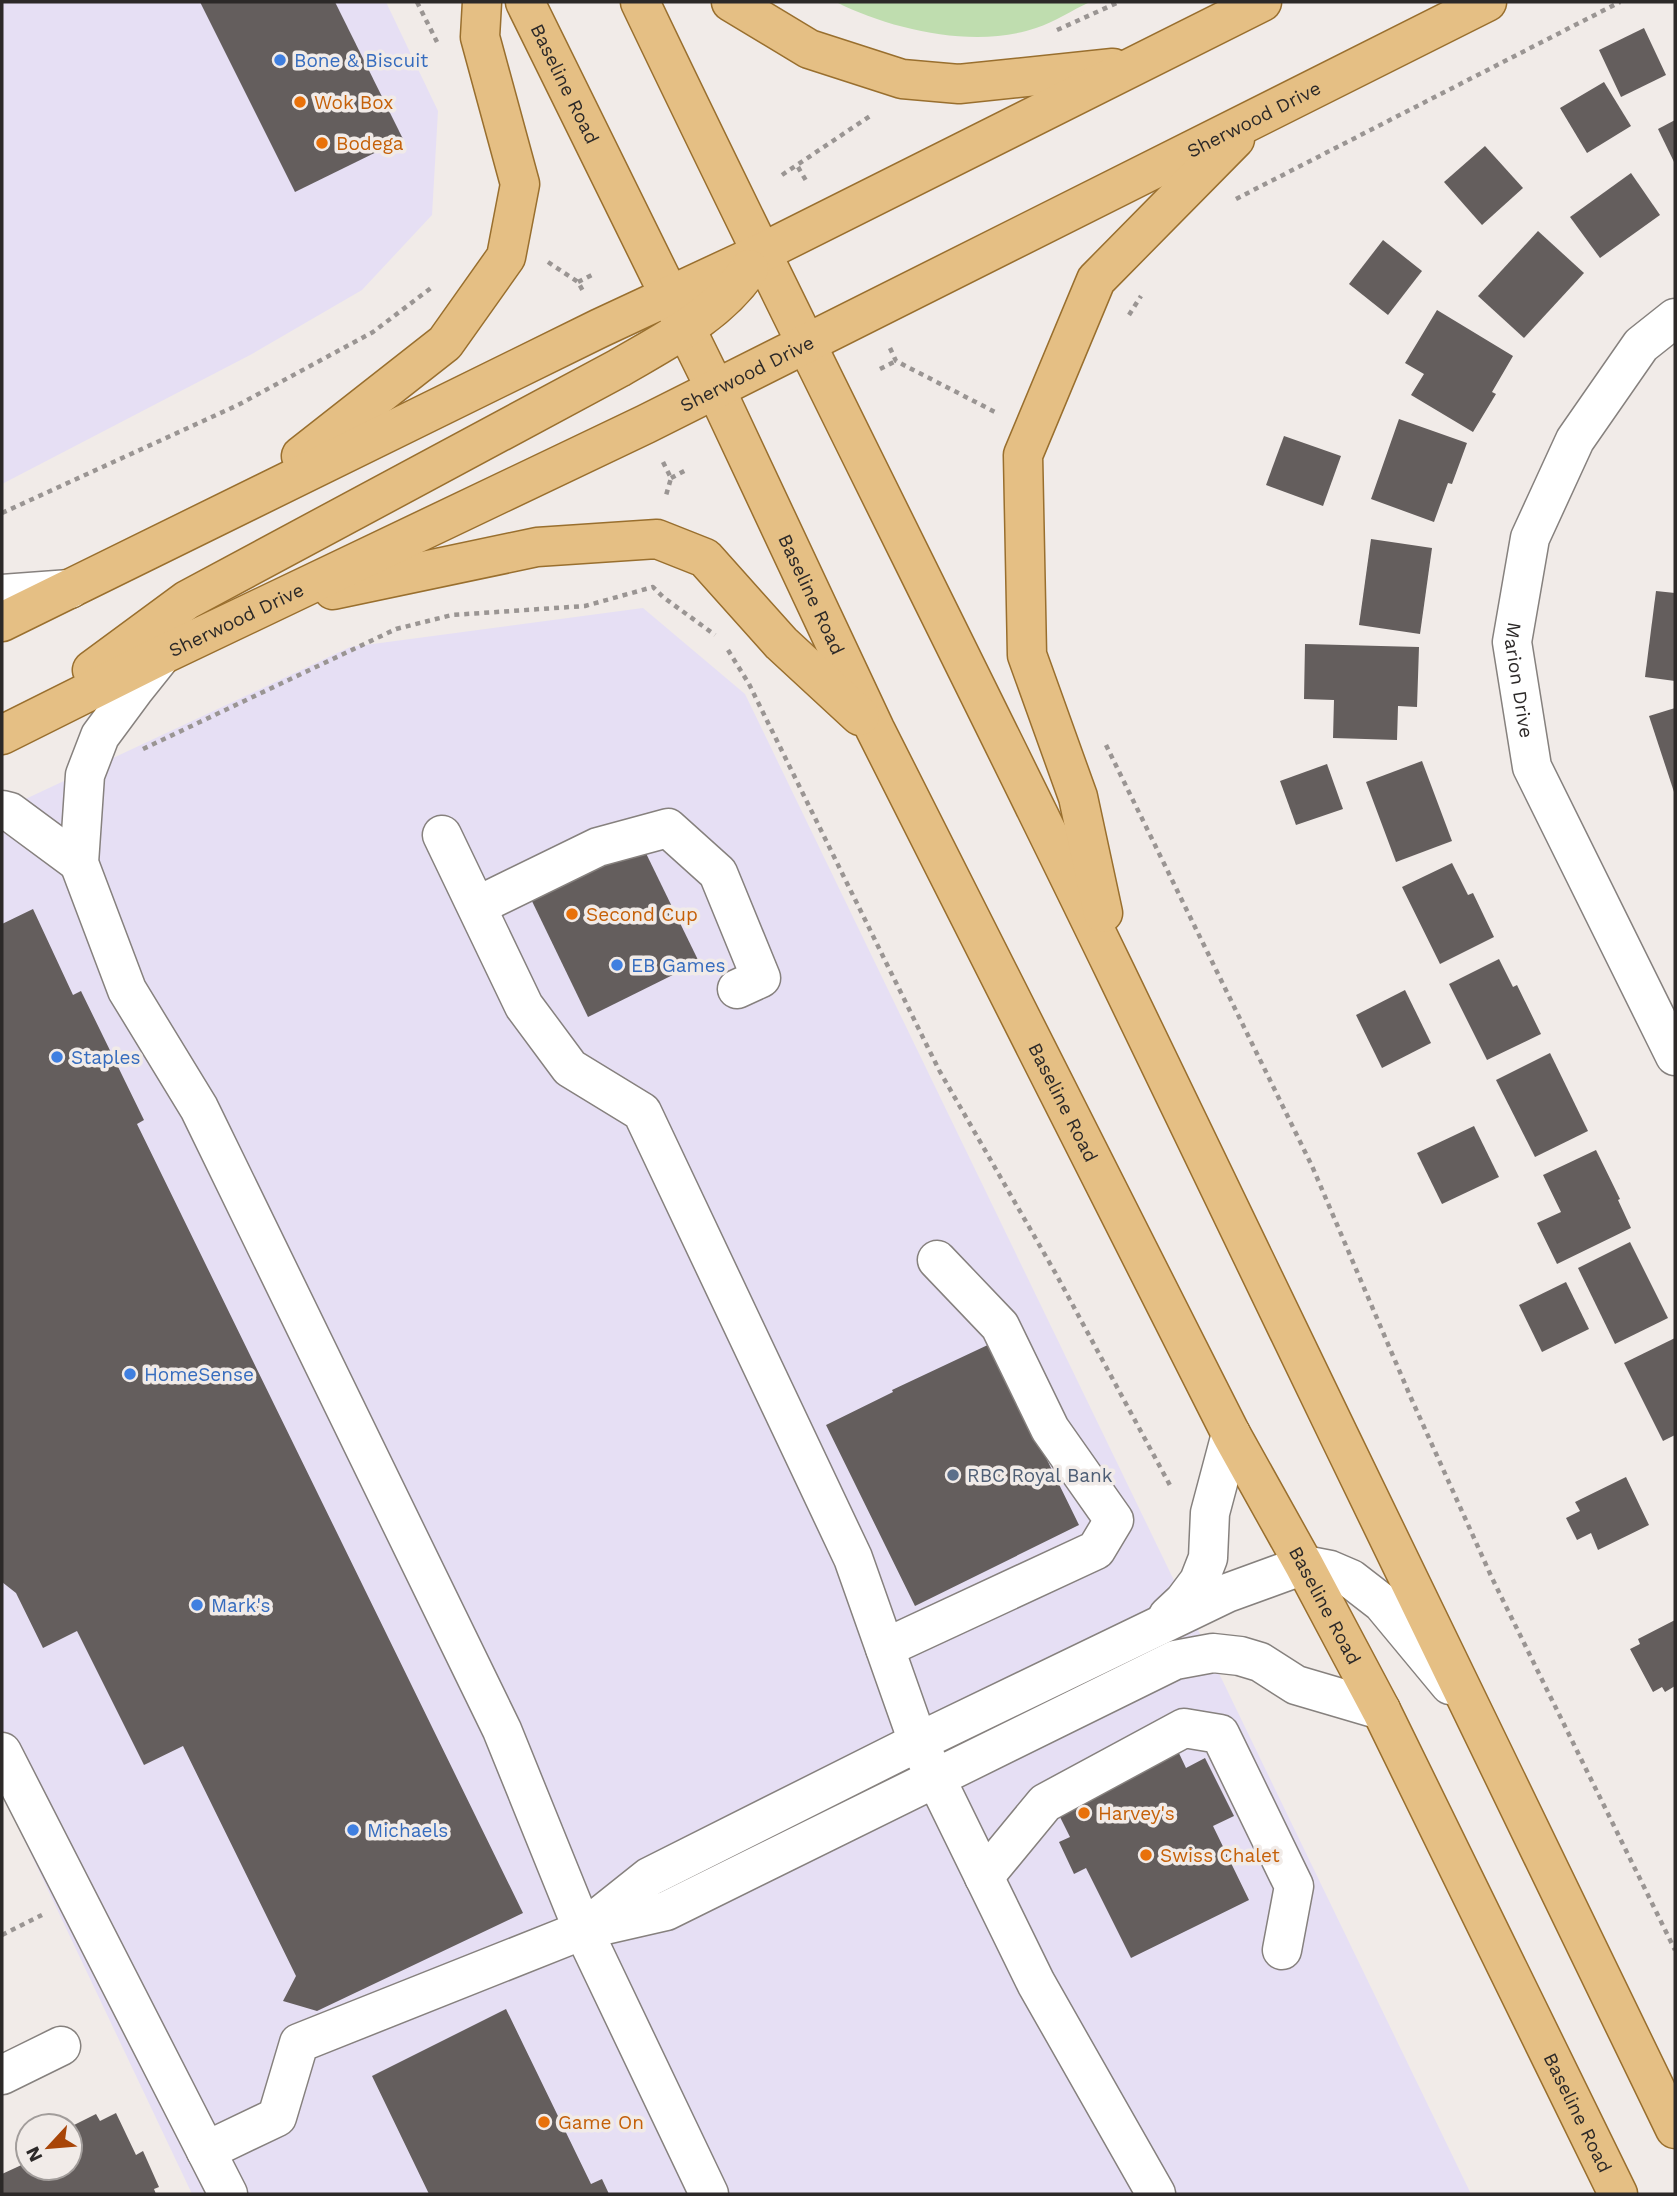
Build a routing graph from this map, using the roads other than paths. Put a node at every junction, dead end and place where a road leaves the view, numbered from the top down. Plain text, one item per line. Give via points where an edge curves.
1 (482, 2) edge
2 (525, 2) edge
3 (640, 2) edge
4 (731, 2) edge
5 (1262, 2) edge
6 (1487, 2) edge
7 (1136, 66) junction
8 (1258, 115) junction
9 (761, 253) junction
10 (677, 313) junction
11 (1675, 318) edge
12 (806, 342) junction
13 (715, 388) junction
14 (238, 505) junction
15 (69, 589) junction
16 (2, 594) edge
17 (273, 603) junction
18 (2, 622) edge
19 (162, 655) junction
20 (875, 729) junction
21 (5, 733) edge
22 (2, 810) edge
23 (442, 835) dead end
24 (79, 863) junction
25 (477, 906) junction
26 (1117, 974) junction
27 (737, 989) dead end
28 (1675, 1056) edge
29 (937, 1260) dead end
30 (1231, 1434) junction
31 (1304, 1564) junction
32 (1150, 1631) junction
33 (885, 1648) junction
34 (1381, 1710) junction
35 (1475, 1716) junction
36 (918, 1742) junction
37 (2, 1752) edge
38 (936, 1778) junction
39 (984, 1877) junction
40 (583, 1930) junction
41 (1282, 1950) dead end
42 (61, 2046) dead end
43 (2, 2075) edge
44 (1675, 2129) edge
45 (206, 2151) junction
46 (228, 2194) edge
47 (709, 2194) edge
48 (1156, 2194) edge
49 (1618, 2194) edge

1 - 14 main road via 480,37 520,184 506,257 445,343
2 - 10 main road, Baseline Road
3 - 9 main road
4 - 7 main road via 809,49 901,79 959,84
5 - 7 main road
6 - 8 main road, Sherwood Drive
7 - 9 main road
8 - 12 main road, Sherwood Drive
8 - 26 main road via 1096,280 1023,455 1027,654 1078,797
9 - 10 main road
9 - 12 main road
10 - 13 main road, Baseline Road
10 - 14 main road via 600,328
10 - 21 main road via 619,368 187,600
11 - 28 street, Marion Drive via 1641,345 1575,440 1530,538 1512,642 1532,767
12 - 13 main road, Sherwood Drive
12 - 26 main road
13 - 17 main road, Sherwood Drive
13 - 20 main road, Baseline Road
14 - 15 main road
15 - 16 street
15 - 18 main road
17 - 19 main road, Sherwood Drive
17 - 20 main road via 537,547 657,539 705,558 781,643
19 - 21 main road, Sherwood Drive
19 - 24 street via 100,736 85,775
20 - 30 main road, Baseline Road
22 - 24 street
23 - 25 street
24 - 40 street via 127,990 199,1108 502,1730
25 - 27 street via 598,847 668,828 718,873 761,978
25 - 33 street via 524,1006 570,1068 642,1112 853,1558
26 - 35 main road
29 - 33 street via 1000,1326 1050,1429 1114,1520 1096,1550
30 - 31 main road, Baseline Road
30 - 32 street via 1210,1513 1208,1558 1199,1581
31 - 32 street via 1227,1593
31 - 34 main road, Baseline Road
31 - 35 street via 1352,1579 1382,1603
32 - 36 street
33 - 36 street
34 - 38 street via 1296,1685 1260,1662 1213,1653 1175,1660
34 - 49 main road, Baseline Road
35 - 44 main road
36 - 38 street
36 - 40 street via 649,1877
37 - 45 street
38 - 39 street
38 - 40 street via 666,1911
39 - 41 street via 1045,1803 1184,1728 1220,1734 1294,1886
39 - 48 street via 1035,1983
40 - 45 street via 299,2043 277,2117
40 - 47 street
42 - 43 street
45 - 46 street

